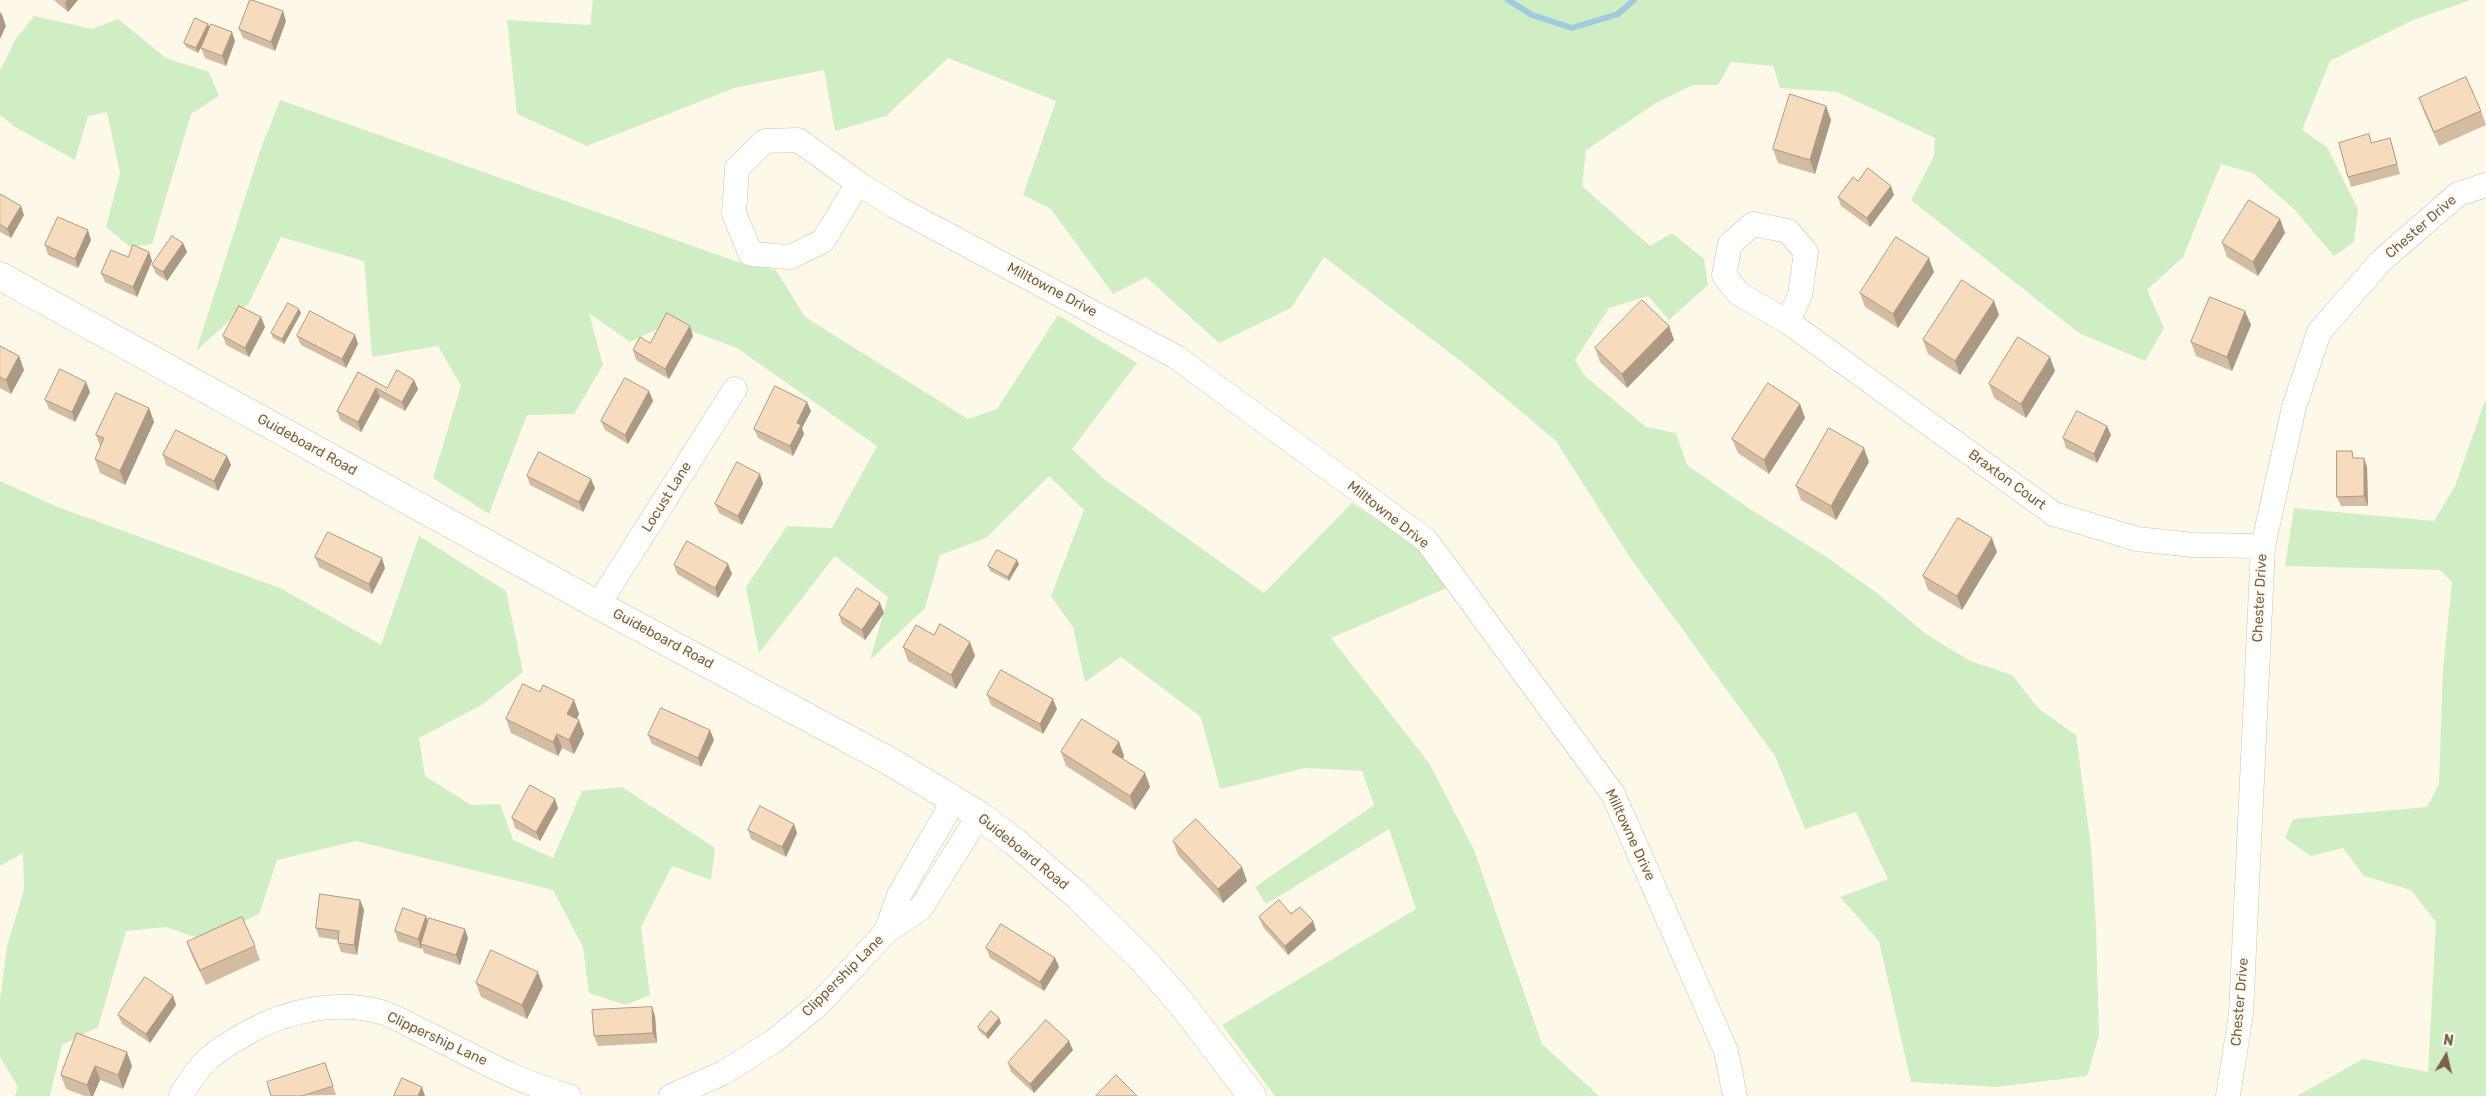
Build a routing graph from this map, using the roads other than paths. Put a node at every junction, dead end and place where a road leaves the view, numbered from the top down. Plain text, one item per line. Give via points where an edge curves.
1 (858, 183) junction
2 (2486, 185) edge
3 (0, 276) edge
4 (1788, 322) dead end
5 (735, 389) dead end
6 (2262, 546) junction
7 (598, 605) junction
8 (954, 800) junction
9 (978, 815) junction
10 (886, 932) junction
11 (182, 1096) edge
12 (569, 1096) edge
13 (671, 1096) edge
14 (1252, 1096) edge
15 (1735, 1096) edge
16 (2228, 1096) edge

1 - 1 street, Milltowne Drive via 798,140 764,141 737,168 734,214 751,254 790,258 823,241
1 - 15 street, Milltowne Drive via 905,212 1176,357 1426,540 1613,794 1726,1051
2 - 6 street, Chester Drive via 2458,194 2381,261 2319,332 2294,407
3 - 7 street, Guideboard Road
4 - 6 street, Braxton Court via 2054,514 2137,539 2193,545
5 - 7 street, Locust Lane
6 - 16 street, Chester Drive via 2241,1014
7 - 8 street, Guideboard Road via 891,762
8 - 9 street, Guideboard Road
8 - 10 street, Clippership Lane via 899,895
9 - 10 street, Clippership Lane via 920,908
9 - 14 street, Guideboard Road via 1079,897 1144,961 1181,1003
10 - 13 street, Clippership Lane via 819,1004 774,1041 723,1073
11 - 12 street, Clippership Lane via 202,1064 221,1047 261,1024 307,1010 346,1007 382,1012 540,1088

